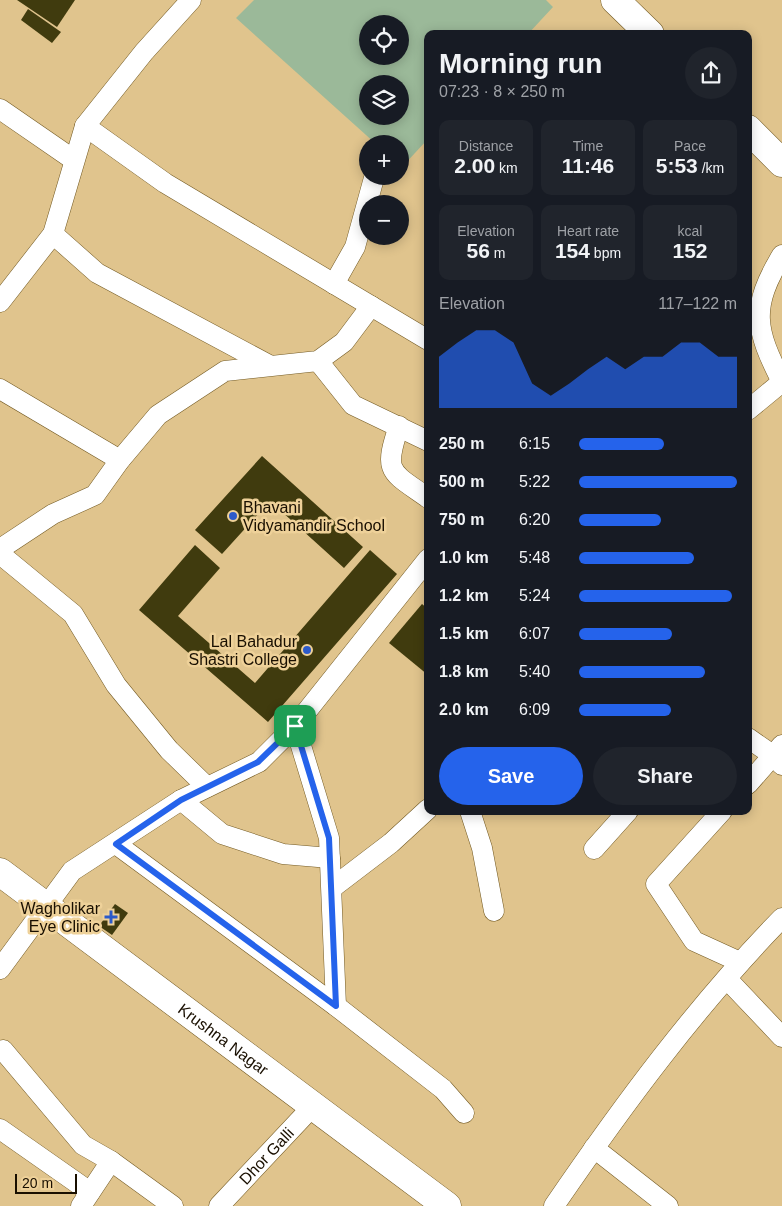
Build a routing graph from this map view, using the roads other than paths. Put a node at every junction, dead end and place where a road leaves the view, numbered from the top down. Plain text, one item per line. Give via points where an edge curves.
1 (191, 0) edge
2 (615, 0) edge
3 (646, 30) edge
4 (0, 109) edge
5 (85, 126) junction
6 (752, 138) edge
7 (74, 160) junction
8 (782, 163) edge
9 (372, 185) edge
10 (53, 234) junction
11 (782, 255) edge
12 (334, 284) junction
13 (0, 302) edge
14 (371, 306) junction
15 (424, 338) edge
16 (318, 361) junction
17 (269, 365) junction
18 (782, 382) edge
19 (0, 389) edge
20 (752, 407) edge
21 (399, 426) junction
22 (424, 439) edge
23 (120, 460) junction
24 (424, 495) edge
25 (0, 549) edge
26 (0, 554) edge
27 (424, 564) edge
28 (295, 726) junction
29 (752, 740) edge
30 (779, 755) edge
31 (752, 780) edge
32 (207, 787) junction
33 (181, 800) junction
34 (424, 813) edge
35 (471, 815) edge
36 (624, 815) edge
37 (718, 815) edge
38 (116, 844) junction
39 (594, 849) dead end
40 (330, 858) junction
41 (0, 872) edge
42 (332, 888) junction
43 (47, 906) junction
44 (494, 911) dead end
45 (782, 918) edge
46 (740, 962) junction
47 (0, 969) edge
48 (727, 979) junction
49 (336, 1006) junction
50 (782, 1037) edge
51 (3, 1050) dead end
52 (313, 1106) junction
53 (464, 1113) dead end
54 (0, 1129) edge
55 (594, 1148) junction
56 (111, 1161) junction
57 (86, 1199) edge
58 (225, 1204) edge
59 (173, 1206) edge
60 (447, 1206) edge
61 (554, 1206) edge
62 (668, 1206) edge

1 - 5 street
2 - 3 main road
4 - 7 street
5 - 7 street
5 - 12 street via 164,183
6 - 8 main road
7 - 10 street
9 - 12 street via 355,248
10 - 13 street
10 - 17 street via 97,273
11 - 18 street via 760,298 758,324 765,348
12 - 14 street
14 - 15 street
14 - 16 street via 344,342
16 - 17 street
16 - 21 street via 353,405
17 - 23 street via 225,371 158,415
18 - 20 street
19 - 23 street
21 - 22 street
21 - 24 street via 389,454 390,464 402,480
23 - 25 street via 95,495 53,514
26 - 32 street via 72,614 116,685 169,750
27 - 28 street
28 - 32 street via 258,762
28 - 40 street via 329,838
29 - 30 street
30 - 31 street
32 - 33 street
33 - 38 street
33 - 40 street via 222,834 283,854
34 - 42 street
35 - 44 street via 482,848
36 - 39 street
37 - 46 street via 656,884 694,941
38 - 43 street via 72,871
38 - 49 street
40 - 42 street
41 - 43 main road, Krushna Nagar
42 - 49 street
43 - 47 street
43 - 52 main road, Krushna Nagar
45 - 46 street
46 - 48 street
48 - 50 street
48 - 55 street via 640,1084
49 - 53 street via 443,1089
51 - 56 street via 83,1145
52 - 58 street, Dhor Galli
52 - 60 main road, Krushna Nagar
54 - 57 street
55 - 61 street
55 - 62 street
56 - 57 street
56 - 59 street

